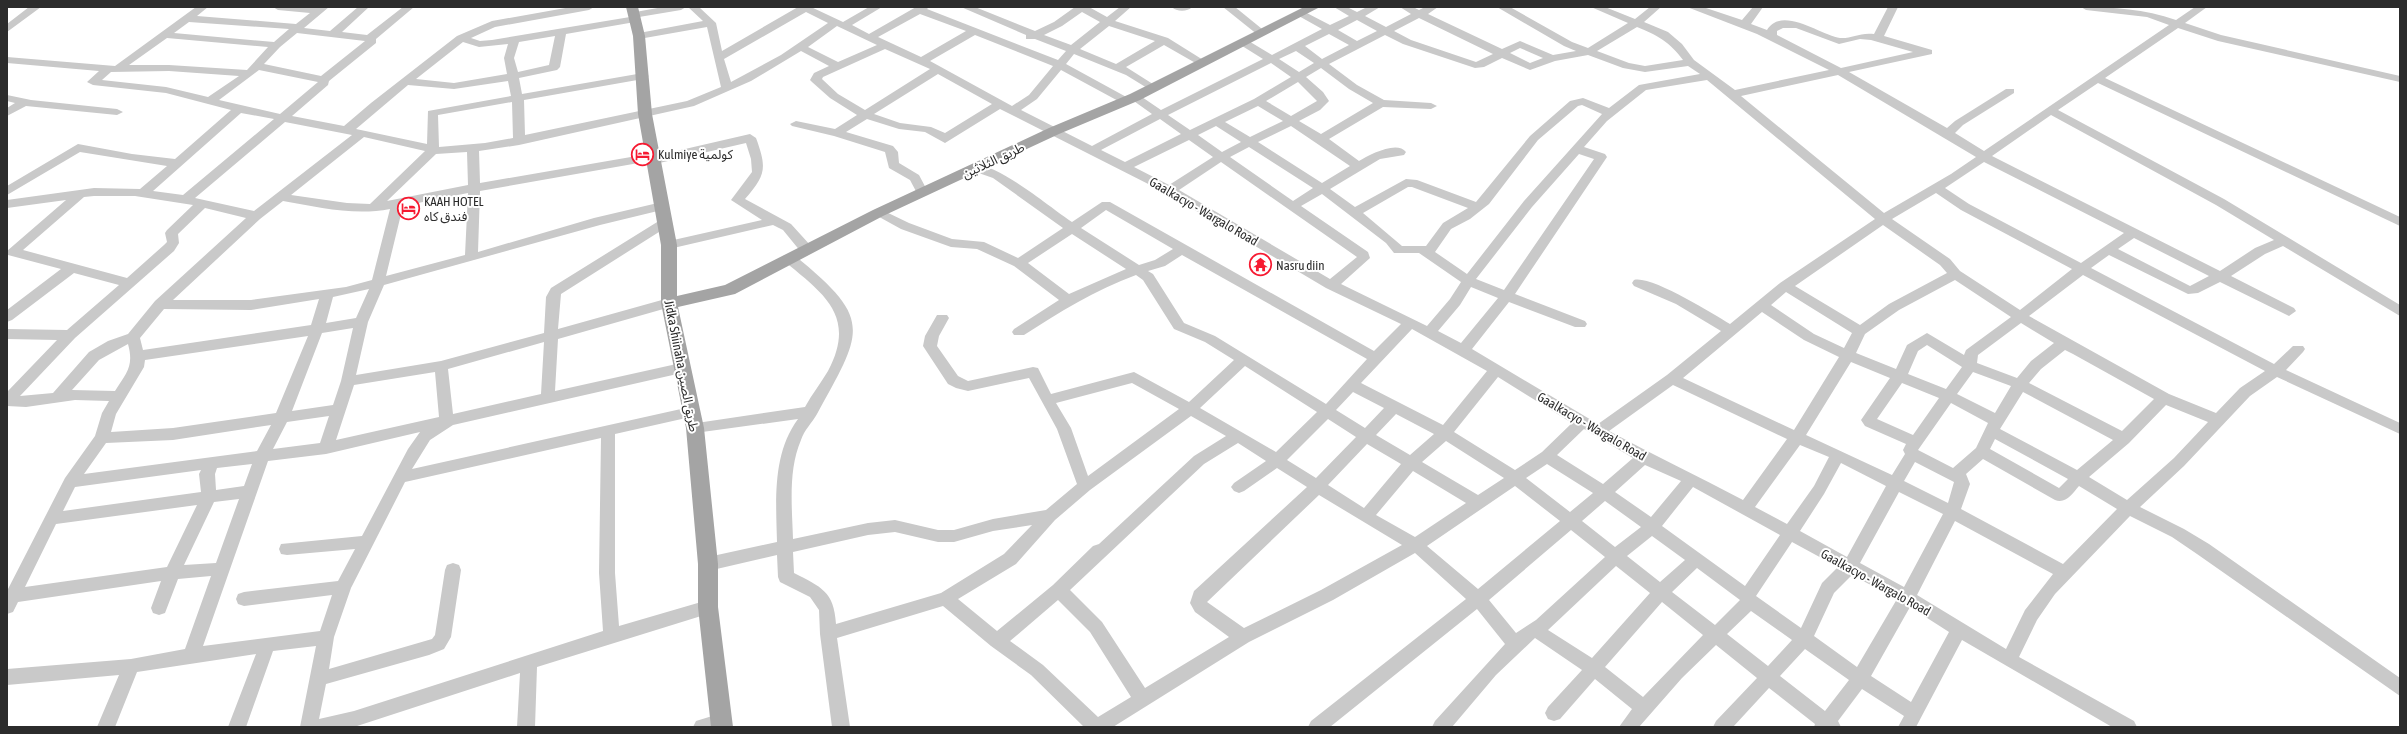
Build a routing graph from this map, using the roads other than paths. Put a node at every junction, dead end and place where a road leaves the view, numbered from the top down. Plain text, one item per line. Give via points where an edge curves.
1 (36, 7) edge
2 (203, 7) edge
3 (278, 7) edge
4 (364, 7) edge
5 (410, 7) edge
6 (590, 7) edge
7 (681, 7) edge
8 (693, 7) edge
9 (828, 7) edge
10 (877, 7) edge
11 (968, 7) edge
12 (1081, 7) edge
13 (1126, 7) edge
14 (1177, 7) edge
15 (1187, 7) edge
16 (1339, 7) edge
17 (1375, 7) edge
18 (1405, 7) edge
19 (1433, 7) edge
20 (1596, 7) edge
21 (1656, 7) edge
22 (1692, 7) edge
23 (1758, 7) edge
24 (1893, 7) edge
25 (2086, 7) edge
26 (2202, 7) edge
27 (805, 8) edge
28 (922, 8) edge
29 (1235, 8) edge
30 (1505, 8) edge
31 (322, 9) edge
32 (1308, 10) edge
33 (818, 13) junction
34 (634, 14) edge
35 (1418, 14) junction
36 (1357, 15) junction
37 (188, 19) junction
38 (946, 20) junction
39 (711, 22) junction
40 (1108, 22) junction
41 (1638, 22) junction
42 (841, 23) junction
43 (1745, 24) junction
44 (2177, 24) junction
45 (1330, 28) junction
46 (7, 29) edge
47 (297, 29) junction
48 (561, 32) junction
49 (973, 32) junction
50 (1388, 32) junction
51 (1262, 33) junction
52 (333, 34) junction
53 (165, 35) junction
54 (1034, 35) junction
55 (639, 36) junction
56 (1772, 36) junction
57 (871, 37) junction
58 (370, 38) junction
59 (461, 38) junction
60 (1878, 39) junction
61 (514, 40) junction
62 (1164, 40) junction
63 (1243, 42) junction
64 (885, 45) junction
65 (276, 46) junction
66 (1297, 46) junction
67 (1358, 46) junction
68 (1015, 47) junction
69 (803, 48) junction
70 (1073, 49) junction
71 (1588, 52) junction
72 (1500, 54) junction
73 (718, 58) junction
74 (1552, 58) junction
75 (7, 60) edge
76 (1271, 60) junction
77 (922, 61) junction
78 (1690, 62) junction
79 (1203, 63) junction
80 (1322, 63) junction
81 (836, 65) junction
82 (1060, 66) junction
83 (120, 67) junction
84 (1117, 68) junction
85 (108, 69) junction
86 (253, 69) junction
87 (938, 70) junction
88 (1840, 72) junction
89 (643, 76) junction
90 (1710, 76) junction
91 (513, 77) junction
92 (1299, 78) junction
93 (2097, 78) junction
94 (2400, 79) edge
95 (323, 80) junction
96 (406, 81) junction
97 (727, 87) junction
98 (1152, 88) junction
99 (2010, 91) dead end
100 (1733, 94) junction
101 (7, 98) edge
102 (1130, 99) junction
103 (518, 100) junction
104 (26, 101) junction
105 (210, 101) junction
106 (1258, 101) junction
107 (1000, 104) junction
108 (1381, 104) junction
109 (1431, 106) dead end
110 (240, 109) junction
111 (1013, 110) junction
112 (2050, 110) junction
113 (117, 112) dead end
114 (7, 113) edge
115 (1610, 113) junction
116 (645, 114) junction
117 (863, 115) junction
118 (1159, 115) junction
119 (281, 117) junction
120 (1290, 121) junction
121 (1218, 122) junction
122 (796, 124) dead end
123 (346, 130) junction
124 (1054, 131) junction
125 (362, 133) junction
126 (837, 133) junction
127 (1949, 133) junction
128 (1192, 134) junction
129 (1321, 139) junction
130 (518, 141) junction
131 (1249, 142) junction
132 (473, 148) junction
133 (1578, 149) junction
134 (434, 150) junction
135 (1091, 151) junction
136 (1400, 152) dead end
137 (1984, 157) junction
138 (655, 158) junction
139 (1221, 158) junction
140 (177, 163) junction
141 (1358, 166) junction
142 (1125, 167) junction
143 (977, 168) junction
144 (474, 188) junction
145 (1936, 188) junction
146 (1323, 189) junction
147 (1170, 190) junction
148 (922, 192) junction
149 (143, 193) junction
150 (79, 194) junction
151 (280, 197) junction
152 (186, 199) junction
153 (7, 201) edge
154 (202, 204) junction
155 (397, 204) junction
156 (1293, 206) junction
157 (1478, 207) junction
158 (373, 208) junction
159 (878, 213) junction
160 (1355, 213) junction
161 (664, 214) junction
162 (256, 216) junction
163 (1883, 219) junction
164 (774, 221) junction
165 (2400, 222) edge
166 (1073, 227) junction
167 (2133, 233) junction
168 (2285, 240) junction
169 (669, 245) junction
170 (806, 249) junction
171 (1182, 249) junction
172 (2108, 249) junction
173 (1428, 252) junction
174 (471, 258) junction
175 (789, 258) junction
176 (1019, 263) junction
177 (71, 268) junction
178 (2081, 269) junction
179 (1137, 270) junction
180 (1955, 274) junction
181 (2219, 275) junction
182 (1468, 281) junction
183 (129, 283) junction
184 (1639, 283) dead end
185 (378, 284) junction
186 (1330, 285) junction
187 (1785, 286) junction
188 (328, 293) junction
189 (1506, 297) junction
190 (1068, 300) junction
191 (669, 303) junction
192 (160, 304) junction
193 (1761, 305) junction
194 (2289, 311) dead end
195 (2400, 311) edge
196 (7, 317) edge
197 (2021, 317) junction
198 (942, 318) dead end
199 (361, 322) junction
200 (1410, 323) junction
201 (1580, 324) dead end
202 (317, 329) junction
203 (1732, 331) junction
204 (1860, 331) junction
205 (1019, 332) dead end
206 (1429, 332) junction
207 (7, 334) edge
208 (70, 335) junction
209 (551, 336) junction
210 (133, 337) junction
211 (2064, 343) junction
212 (2298, 349) dead end
213 (1463, 350) junction
214 (1848, 355) junction
215 (138, 356) junction
216 (1374, 357) junction
217 (1244, 359) junction
218 (441, 366) junction
219 (1970, 366) junction
220 (682, 368) junction
221 (1496, 370) junction
222 (2276, 371) junction
223 (1900, 375) junction
224 (1672, 378) junction
225 (348, 381) junction
226 (1350, 384) junction
227 (2020, 384) junction
228 (120, 396) junction
229 (1948, 396) junction
230 (548, 397) junction
231 (2164, 398) junction
232 (56, 399) junction
233 (7, 400) edge
234 (1047, 400) junction
235 (1395, 406) junction
236 (339, 409) junction
237 (1190, 409) junction
238 (1327, 410) junction
239 (690, 412) junction
240 (811, 412) junction
241 (281, 419) junction
242 (2218, 420) junction
243 (447, 422) junction
244 (1582, 422) junction
245 (1994, 426) junction
246 (695, 428) junction
247 (2400, 429) edge
248 (608, 430) junction
249 (1598, 431) junction
250 (1445, 434) junction
251 (1238, 436) junction
252 (1366, 436) junction
253 (1797, 437) junction
254 (102, 438) junction
255 (2124, 439) junction
256 (326, 448) junction
257 (1914, 448) junction
258 (1982, 451) junction
259 (1838, 455) junction
260 (1547, 456) junction
261 (1645, 456) junction
262 (262, 457) junction
263 (1276, 461) junction
264 (213, 462) junction
265 (1412, 462) junction
266 (1954, 476) junction
267 (402, 477) junction
268 (1516, 478) junction
269 (2078, 478) junction
270 (1691, 479) junction
271 (70, 482) junction
272 (1896, 484) junction
273 (1085, 486) junction
274 (1318, 486) junction
275 (1239, 487) dead end
276 (251, 491) junction
277 (1604, 492) junction
278 (208, 498) junction
279 (1477, 502) junction
280 (2128, 508) junction
281 (1745, 509) junction
282 (1952, 512) junction
283 (1050, 516) junction
284 (1366, 517) junction
285 (52, 519) junction
286 (1570, 523) junction
287 (1651, 528) junction
288 (1788, 534) junction
289 (365, 542) junction
290 (1416, 545) junction
291 (785, 549) junction
292 (287, 550) dead end
293 (1615, 558) junction
294 (1697, 561) junction
295 (708, 564) junction
296 (1850, 566) junction
297 (222, 569) junction
298 (453, 570) dead end
299 (172, 573) junction
300 (2065, 573) junction
301 (343, 587) junction
302 (1059, 590) junction
303 (1661, 592) junction
304 (1907, 597) junction
305 (946, 598) junction
306 (1748, 598) junction
307 (244, 599) dead end
308 (1479, 600) junction
309 (10, 601) edge
310 (708, 607) junction
311 (160, 608) dead end
312 (1534, 629) junction
313 (1959, 630) junction
314 (828, 634) junction
315 (1716, 634) junction
316 (326, 637) junction
317 (612, 637) junction
318 (1243, 637) junction
319 (1804, 639) junction
320 (996, 641) junction
321 (1515, 644) junction
322 (267, 646) junction
323 (191, 655) junction
324 (2008, 660) junction
325 (529, 663) junction
326 (131, 666) junction
327 (1594, 668) junction
328 (7, 677) edge
329 (1769, 677) junction
330 (318, 678) junction
331 (1860, 678) junction
332 (2400, 688) edge
333 (1142, 700) junction
334 (1645, 709) junction
335 (1554, 713) dead end
336 (1911, 721) edge
337 (722, 724) edge
338 (1827, 726) edge
339 (106, 727) edge
340 (237, 727) edge
341 (309, 727) edge
342 (318, 727) edge
343 (526, 727) edge
344 (702, 727) edge
345 (841, 727) edge
346 (1097, 727) edge
347 (1317, 727) edge
348 (1441, 727) edge
349 (1628, 727) edge
350 (1722, 727) edge
351 (2128, 727) edge

1 - 46 street
2 - 37 street
3 - 31 street
4 - 52 street
5 - 58 street
6 - 59 street via 492,24
7 - 34 street
8 - 39 street
9 - 33 street
10 - 42 street
11 - 38 street
11 - 54 street
12 - 40 street
12 - 54 street via 1058,24
13 - 40 street
14 - 15 street
16 - 36 street
17 - 36 street
18 - 35 street
19 - 35 street
20 - 41 street
21 - 41 street
22 - 43 street
23 - 43 street
24 - 60 street
25 - 44 street via 2137,12
26 - 44 street
27 - 33 street, Gaalkacyo - Wargalo Road
27 - 73 street
28 - 38 street
28 - 57 street
29 - 51 street
30 - 71 street via 1547,33
31 - 47 street
32 - 45 street
32 - 51 main road, طريق الثلاثين
33 - 42 street, Gaalkacyo - Wargalo Road
34 - 48 street
34 - 55 main road, Jidka Shiinaha طريق الصين
35 - 50 street
35 - 72 street
36 - 45 street
36 - 50 street
37 - 47 street
37 - 53 street
38 - 49 street
39 - 55 street
39 - 73 street
40 - 62 street
40 - 70 street
41 - 71 street
41 - 78 street via 1664,34 1678,46
42 - 57 street, Gaalkacyo - Wargalo Road
42 - 69 street
43 - 56 street
44 - 93 street
44 - 94 street via 2218,38
45 - 66 street
45 - 67 street
47 - 52 street
47 - 65 street
48 - 61 street
48 - 91 street via 555,67
49 - 68 street
49 - 77 street
50 - 67 street
50 - 72 street via 1421,48 1475,65 1480,65
51 - 63 main road, طريق الثلاثين
52 - 58 street
53 - 65 street
53 - 83 street
54 - 68 street
54 - 70 street
55 - 89 main road, Jidka Shiinaha طريق الصين
56 - 60 street via 1775,27 1788,25 1806,28 1839,41 1863,36
56 - 88 street
57 - 64 street, Gaalkacyo - Wargalo Road
58 - 95 street via 371,43
59 - 61 street via 479,44
59 - 96 street
60 - 88 street via 1928,52
61 - 91 street via 509,58
62 - 79 street
62 - 84 street
63 - 76 street
63 - 79 main road, طريق الثلاثين
64 - 77 street, Gaalkacyo - Wargalo Road
64 - 81 street
65 - 86 street
66 - 76 street
66 - 80 street
67 - 80 street
68 - 82 street
69 - 81 street
69 - 97 street
70 - 82 street
70 - 84 street
71 - 74 street
71 - 78 street via 1637,68
72 - 74 street via 1530,67
72 - 74 street via 1520,44
73 - 97 street
75 - 85 street
76 - 92 street
76 - 118 street
77 - 87 street, Gaalkacyo - Wargalo Road
78 - 90 street
79 - 98 main road, طريق الثلاثين
80 - 92 street
80 - 108 street via 1353,87
81 - 117 street via 818,75 816,80 831,94
82 - 102 street
82 - 111 street via 1033,98
83 - 85 street
83 - 86 street
84 - 98 street via 1130,73
85 - 105 street via 93,82 166,90
86 - 95 street
86 - 105 street
87 - 107 street, Gaalkacyo - Wargalo Road
87 - 117 street
88 - 100 street
88 - 127 street
89 - 103 street
89 - 116 main road, Jidka Shiinaha طريق الصين
90 - 100 street
90 - 115 street via 1643,87
91 - 96 street via 454,86
91 - 103 street
92 - 106 street
92 - 120 street via 1319,93 1323,101 1316,108
93 - 112 street
93 - 165 street
95 - 119 street via 324,83
96 - 123 street
97 - 116 street via 690,104
98 - 102 main road, طريق الثلاثين
99 - 127 street via 1959,123
100 - 163 street via 1749,110
101 - 104 street
102 - 118 street
102 - 124 main road, طريق الثلاثين
103 - 130 street
103 - 134 street via 432,113
104 - 113 street
104 - 114 street
105 - 110 street
106 - 120 street
106 - 121 street
107 - 111 street, Gaalkacyo - Wargalo Road
107 - 117 street via 964,124 945,139 921,127 901,127
108 - 109 street
108 - 129 street
110 - 119 street
110 - 140 street
111 - 124 street, Gaalkacyo - Wargalo Road
112 - 137 street
112 - 168 street via 2182,180
115 - 133 street
115 - 157 street via 1583,101 1574,103 1534,138
116 - 130 street
116 - 138 main road, Jidka Shiinaha طريق الصين
117 - 126 street
118 - 128 street
118 - 135 street
119 - 123 street
119 - 152 street
120 - 129 street
120 - 131 street
121 - 128 street
121 - 131 street
122 - 126 street
123 - 125 street
124 - 135 street, Gaalkacyo - Wargalo Road
124 - 143 main road, طريق الثلاثين
125 - 134 street
125 - 151 street
126 - 148 street via 892,152 893,165 915,178
127 - 137 street
128 - 139 street
128 - 142 street
129 - 141 street
130 - 132 street
131 - 139 street
131 - 146 street
132 - 134 street
132 - 144 street
133 - 182 street via 1543,186
133 - 189 street via 1601,157
134 - 158 street
135 - 142 street, Gaalkacyo - Wargalo Road
136 - 141 street via 1387,152
137 - 145 street
137 - 167 street
138 - 144 street
138 - 161 main road, Jidka Shiinaha طريق الصين
138 - 164 street via 750,138 760,166 758,176 737,200
139 - 147 street
139 - 156 street
140 - 149 street
140 - 153 street via 78,148
141 - 146 street
142 - 147 street, Gaalkacyo - Wargalo Road
143 - 148 main road, طريق الثلاثين
143 - 166 street via 997,175
144 - 155 street
144 - 174 street
145 - 163 street
145 - 178 street via 1965,207
146 - 156 street
146 - 160 street
147 - 186 street, Gaalkacyo - Wargalo Road
148 - 159 main road, طريق الثلاثين
149 - 150 street
149 - 152 street
150 - 153 street
150 - 177 street via 13,251 15,254
151 - 158 street via 347,207
151 - 162 street
152 - 154 street
154 - 162 street
154 - 183 street via 173,231 170,236 172,246
155 - 158 street
155 - 185 street
156 - 186 street via 1363,255 1364,258
157 - 160 street via 1413,183 1406,183
157 - 173 street via 1447,226
159 - 170 main road, طريق الثلاثين
159 - 176 street via 951,243 979,245
160 - 173 street via 1400,250 1417,248
161 - 169 main road, Jidka Shiinaha طريق الصين
161 - 174 street via 563,230
161 - 209 street via 608,257 556,291 553,297
162 - 192 street
163 - 180 street via 1923,244
163 - 187 street
164 - 169 street
164 - 170 street via 787,227
166 - 171 street via 1106,205
166 - 176 street
166 - 179 street
167 - 172 street
167 - 181 street
168 - 181 street
168 - 195 street
169 - 191 main road, Jidka Shiinaha طريق الصين
170 - 175 main road, طريق الثلاثين
171 - 179 street via 1160,263
171 - 216 street
172 - 178 street
172 - 181 street via 2188,290 2193,290
173 - 182 street
174 - 185 street
175 - 191 main road, طريق الثلاثين via 729,290
175 - 240 street via 829,291 846,317 846,338 835,370
176 - 190 street
177 - 183 street
177 - 196 street
178 - 197 street
178 - 222 street
179 - 190 street via 1108,280
179 - 217 street via 1148,277 1179,326 1210,339
180 - 197 street
180 - 204 street via 1894,307
181 - 194 street
182 - 189 street
182 - 206 street via 1455,302
183 - 208 street
184 - 203 street via 1681,301
185 - 188 street
185 - 199 street
186 - 200 street, Gaalkacyo - Wargalo Road
187 - 193 street
187 - 204 street
188 - 192 street via 251,305
188 - 202 street
189 - 201 street
189 - 213 street
190 - 205 street
191 - 209 street
191 - 220 main road, Jidka Shiinaha طريق الصين
192 - 210 street
193 - 203 street
193 - 214 street via 1812,339
197 - 211 street
197 - 219 street via 1971,353
198 - 234 street via 932,336 930,346 953,380 968,386 1032,372
199 - 202 street
199 - 225 street
200 - 206 street, Gaalkacyo - Wargalo Road
200 - 216 street
202 - 215 street
202 - 241 street
203 - 224 street
204 - 214 street
206 - 213 street, Gaalkacyo - Wargalo Road
207 - 208 street
208 - 233 street
209 - 218 street
209 - 230 street
210 - 215 street
210 - 232 street via 112,344 94,356
211 - 227 street via 2036,365
211 - 231 street
212 - 222 street
213 - 221 street, Gaalkacyo - Wargalo Road
214 - 223 street
214 - 253 street
215 - 228 street via 137,367
216 - 226 street
217 - 237 street
217 - 238 street
218 - 225 street
218 - 243 street
219 - 223 street via 1927,338 1912,348
219 - 227 street
219 - 229 street
220 - 230 street
220 - 239 main road, Jidka Shiinaha طريق الصين
221 - 244 street, Gaalkacyo - Wargalo Road
221 - 250 street
222 - 242 street via 2245,392
222 - 247 street
223 - 229 street
223 - 257 street via 1868,421
224 - 249 street
224 - 253 street
225 - 236 street
226 - 235 street
226 - 238 street
227 - 245 street
227 - 255 street
228 - 232 street via 75,395
228 - 254 street via 109,413
229 - 245 street
229 - 257 street
230 - 243 street
231 - 242 street
231 - 255 street
232 - 233 street via 26,402
234 - 237 street via 1134,377
234 - 273 street via 1064,428
235 - 250 street
235 - 252 street
236 - 241 street
236 - 256 street
237 - 251 street
237 - 273 street
238 - 252 street
238 - 263 street
239 - 246 main road, Jidka Shiinaha طريق الصين
239 - 248 street
240 - 246 street
240 - 291 street via 792,440 787,475
241 - 254 street via 173,434
241 - 262 street
242 - 280 street via 2179,462
243 - 256 street
243 - 267 street via 425,436 413,453
244 - 249 street, Gaalkacyo - Wargalo Road
244 - 260 street
245 - 258 street
245 - 269 street
246 - 295 main road, Jidka Shiinaha طريق الصين
248 - 267 street
248 - 317 street via 607,573
249 - 261 street, Gaalkacyo - Wargalo Road
250 - 265 street
250 - 268 street
251 - 263 street
251 - 302 street via 1199,460
252 - 265 street
252 - 274 street
253 - 259 street
253 - 281 street
254 - 271 street
255 - 269 street
256 - 262 street
257 - 266 street
257 - 272 street
258 - 266 street
258 - 269 street via 2060,496
259 - 272 street
259 - 288 street via 1819,490
260 - 268 street
260 - 277 street
261 - 270 street, Gaalkacyo - Wargalo Road
261 - 277 street
262 - 264 street
262 - 276 street
263 - 274 street
263 - 275 street
264 - 271 street
264 - 278 street via 207,474
265 - 279 street
265 - 284 street
266 - 282 street via 1961,479 1962,484
267 - 289 street
268 - 279 street
268 - 286 street
269 - 280 street
270 - 281 street, Gaalkacyo - Wargalo Road
270 - 287 street
271 - 285 street
272 - 282 street
272 - 296 street
273 - 283 street
274 - 284 street
274 - 318 street via 1200,596 1198,602 1201,608
276 - 278 street
276 - 297 street
277 - 286 street
277 - 287 street
278 - 285 street
278 - 299 street
279 - 290 street
280 - 300 street
280 - 332 street via 2178,533 2203,549
281 - 288 street, Gaalkacyo - Wargalo Road
282 - 300 street
282 - 304 street
283 - 291 street via 993,525 954,536 938,536 895,526 868,529
283 - 305 street via 1010,559
284 - 290 street
285 - 309 street
286 - 293 street
286 - 308 street via 1520,562
287 - 293 street
287 - 294 street
288 - 296 street, Gaalkacyo - Wargalo Road
288 - 306 street
289 - 292 street
289 - 301 street
290 - 308 street
290 - 318 street via 1327,595
291 - 295 street
291 - 314 street via 786,577 816,592 827,609
293 - 303 street
293 - 312 street via 1542,625
294 - 303 street
294 - 306 street
295 - 310 main road, Jidka Shiinaha طريق الصين
296 - 304 street, Gaalkacyo - Wargalo Road
296 - 319 street via 1828,588
297 - 299 street
297 - 323 street
298 - 330 street via 443,637 438,644
299 - 309 street
299 - 311 street
300 - 324 street via 2049,589 2031,616
301 - 307 street
301 - 316 street
302 - 320 street
302 - 333 street via 1096,627
303 - 315 street
303 - 327 street
304 - 313 street, Gaalkacyo - Wargalo Road
304 - 331 street
305 - 314 street
305 - 320 street
306 - 315 street
306 - 319 street
308 - 321 street
308 - 347 street
310 - 317 street
310 - 337 main road, Jidka Shiinaha طريق الصين
312 - 321 street
312 - 327 street
313 - 324 street, Gaalkacyo - Wargalo Road
313 - 336 street
314 - 345 street
315 - 329 street
315 - 334 street
316 - 322 street
316 - 330 street
317 - 325 street
318 - 333 street
319 - 329 street
319 - 331 street
320 - 346 street via 1037,670
321 - 348 street
322 - 323 street
322 - 340 street
323 - 326 street
324 - 351 street, Gaalkacyo - Wargalo Road
325 - 342 street via 354,719
325 - 343 street
326 - 328 street
326 - 339 street
327 - 334 street
327 - 335 street
329 - 338 street
329 - 350 street
330 - 341 street
331 - 336 street
331 - 338 street
333 - 346 street
334 - 349 street
337 - 344 street

